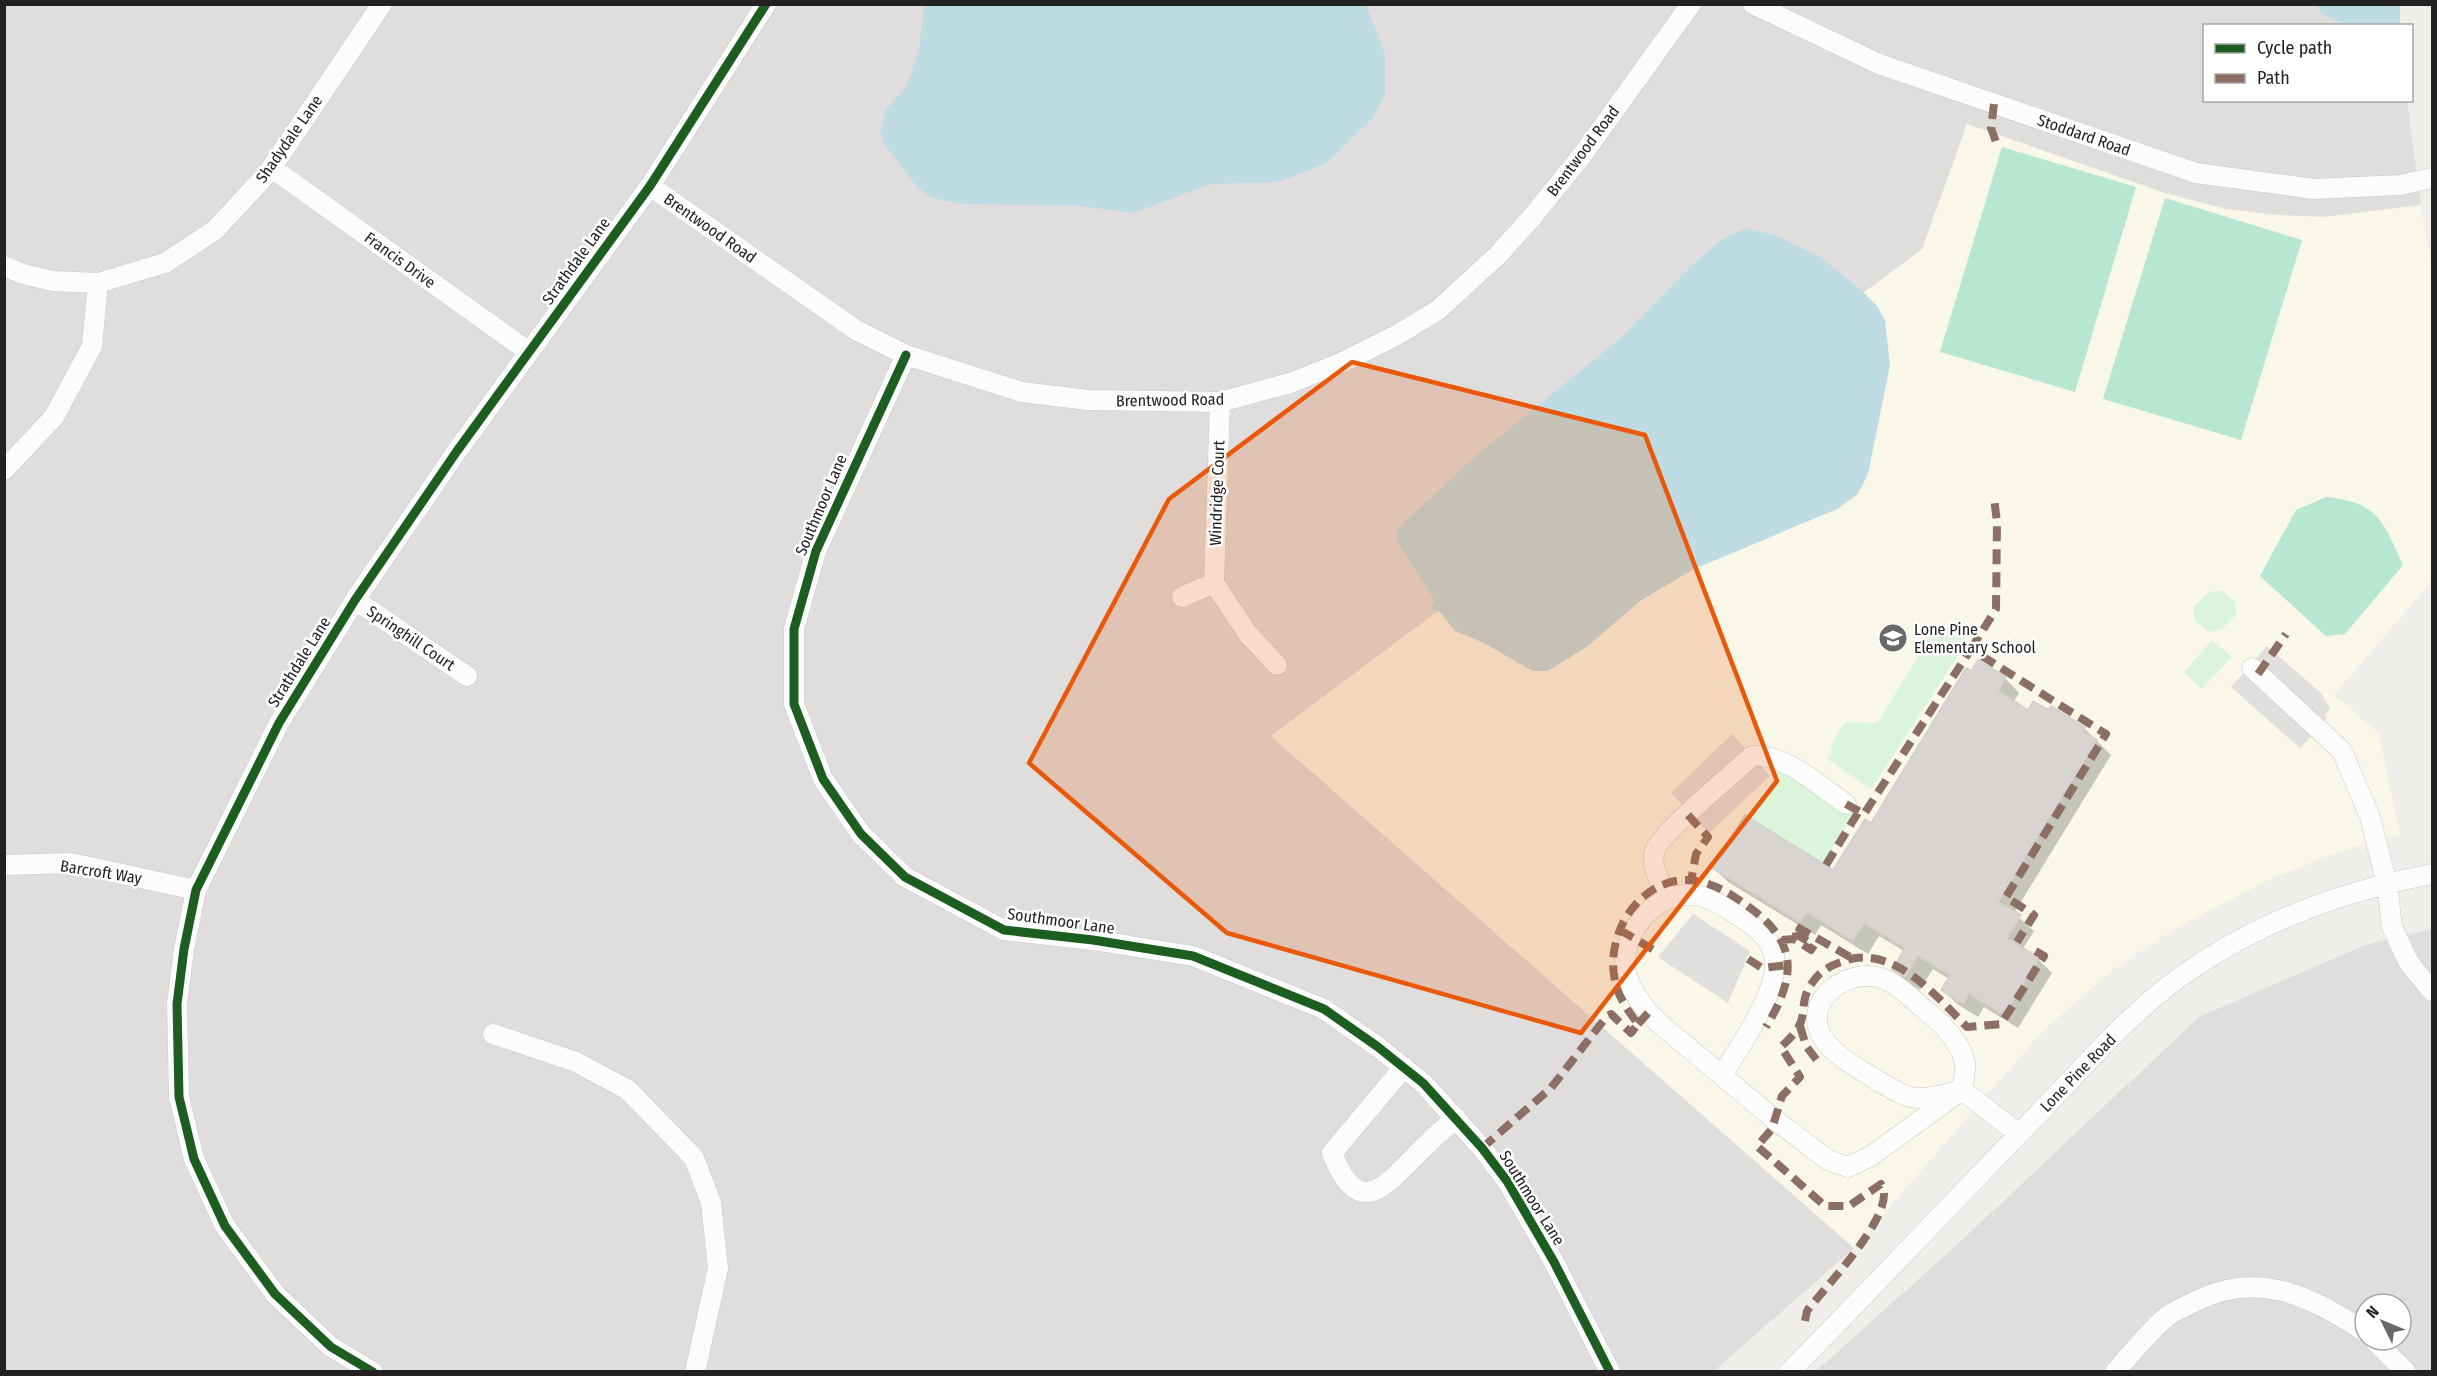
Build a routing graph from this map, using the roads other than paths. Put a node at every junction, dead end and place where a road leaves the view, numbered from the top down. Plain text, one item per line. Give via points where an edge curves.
1 (382, 4) edge
2 (766, 4) edge
3 (1691, 4) edge
4 (1753, 4) edge
5 (272, 168) junction
6 (2433, 178) edge
7 (650, 186) junction
8 (4, 266) edge
9 (98, 283) junction
10 (529, 352) junction
11 (906, 355) junction
12 (1220, 402) junction
13 (4, 470) edge
14 (1214, 583) junction
15 (1182, 597) dead end
16 (355, 600) junction
17 (1277, 665) dead end
18 (2252, 668) dead end
19 (466, 676) dead end
20 (1846, 804) dead end
21 (4, 865) edge
22 (2433, 874) edge
23 (2386, 884) junction
24 (196, 890) junction
25 (1668, 898) junction
26 (2433, 991) edge
27 (493, 1034) dead end
28 (1404, 1067) junction
29 (1722, 1076) junction
30 (1962, 1090) junction
31 (1456, 1118) junction
32 (2019, 1134) junction
33 (2353, 1324) edge
34 (2386, 1352) edge
35 (373, 1371) edge
36 (695, 1371) edge
37 (1610, 1371) edge
38 (1790, 1371) edge
39 (2115, 1371) edge
40 (2406, 1371) edge

1 - 5 street, Shadydale Lane
2 - 7 street, Strathdale Lane
3 - 12 street, Brentwood Road via 1581,157 1533,216 1498,255 1438,310 1341,363 1290,383
4 - 6 street, Stoddard Road via 1879,63 2196,173 2314,189 2400,185
5 - 9 street, Shadydale Lane via 215,230 165,262
5 - 10 street, Francis Drive
7 - 10 street, Strathdale Lane
7 - 11 street, Brentwood Road via 856,330
8 - 9 street, Shadydale Lane via 52,281
9 - 13 street via 92,346 54,417
10 - 16 street, Strathdale Lane
11 - 12 street, Brentwood Road via 1022,392 1088,400
11 - 28 street, Southmoor Lane via 816,551 794,628 794,704 823,779 861,834 905,877 1004,930 1193,956 1324,1009
12 - 14 street, Windridge Court
14 - 15 street
14 - 17 street via 1248,634
16 - 19 street, Springhill Court
16 - 24 street, Strathdale Lane via 279,723
18 - 23 street via 2342,751 2370,817
20 - 25 street via 1779,760 1752,756 1673,828 1655,850 1654,864
21 - 24 street, Barcroft Way via 71,863
22 - 23 street, Lone Pine Road
23 - 26 street via 2399,946
23 - 32 street, Lone Pine Road via 2319,904 2261,929 2192,968 2140,1010
24 - 35 street, Strathdale Lane via 177,1004 179,1097 194,1159 225,1226 275,1294 332,1347
25 - 29 street via 1649,910 1629,940 1625,962 1629,981 1648,1013
25 - 29 street via 1709,898 1747,921 1772,945 1776,966 1766,998
27 - 36 street via 576,1062 628,1090 694,1158 711,1203 718,1268
28 - 31 street, Southmoor Lane
28 - 31 street via 1332,1153 1340,1173 1352,1186 1376,1192
29 - 30 street via 1828,1160 1848,1167 1871,1156
30 - 30 street via 1965,1064 1957,1045 1939,1020 1887,981 1866,975 1849,978 1833,986 1820,1003 1817,1022 1824,1040 1852,1064 1916,1099
30 - 32 street
31 - 37 street, Southmoor Lane via 1507,1181
32 - 38 street, Lone Pine Road
33 - 39 street via 2288,1291 2240,1286 2207,1296 2167,1316
34 - 40 street

